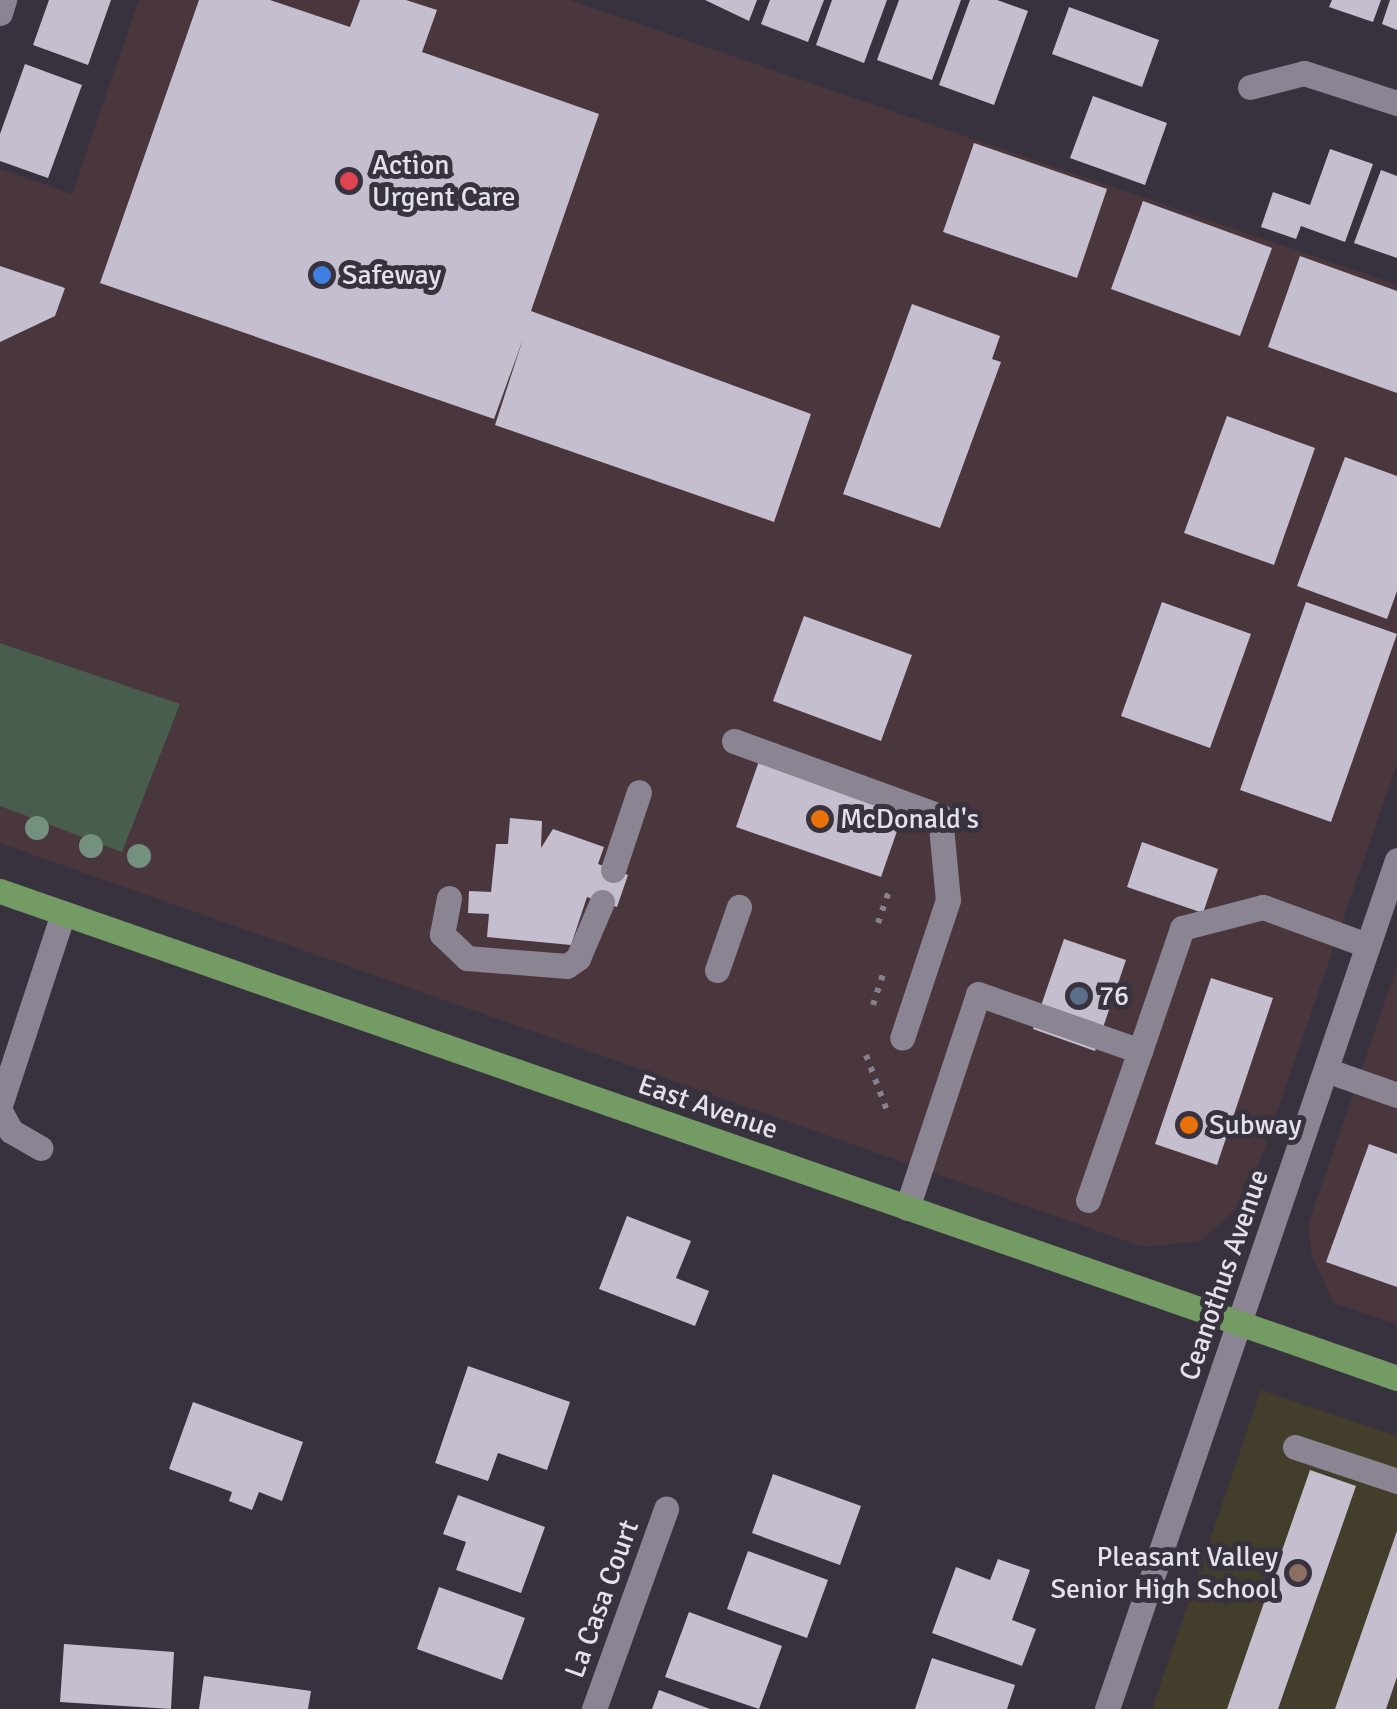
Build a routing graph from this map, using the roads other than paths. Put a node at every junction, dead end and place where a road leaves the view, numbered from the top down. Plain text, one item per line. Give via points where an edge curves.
1 (4, 0) edge
2 (0, 13) edge
3 (1250, 87) dead end
4 (1397, 103) edge
5 (734, 742) dead end
6 (640, 792) dead end
7 (1397, 860) edge
8 (613, 870) dead end
9 (0, 891) edge
10 (448, 898) dead end
11 (602, 902) dead end
12 (740, 907) dead end
13 (63, 913) junction
14 (1368, 945) junction
15 (717, 970) dead end
16 (902, 1038) dead end
17 (1140, 1052) junction
18 (1326, 1070) junction
19 (1397, 1095) edge
20 (0, 1108) edge
21 (40, 1148) dead end
22 (1088, 1200) dead end
23 (907, 1208) junction
24 (1238, 1324) junction
25 (1397, 1378) edge
26 (1295, 1446) dead end
27 (1397, 1482) edge
28 (666, 1509) dead end
29 (594, 1709) edge
30 (1107, 1709) edge

1 - 2 street
3 - 4 street via 1304,74
5 - 16 street via 940,816 948,900
6 - 8 street
7 - 14 street, Ceanothus Avenue
9 - 13 main road, East Avenue
10 - 11 street via 442,934 467,958 567,966 578,958
12 - 15 street
13 - 20 street
13 - 23 main road, East Avenue
14 - 17 street via 1262,907 1182,928
14 - 18 street, Ceanothus Avenue
17 - 22 street
17 - 23 street via 978,994
18 - 19 street
18 - 24 street, Ceanothus Avenue
20 - 21 street via 11,1131
23 - 24 main road, East Avenue
24 - 25 main road, East Avenue
24 - 30 street, Ceanothus Avenue
26 - 27 street
28 - 29 street, La Casa Court

